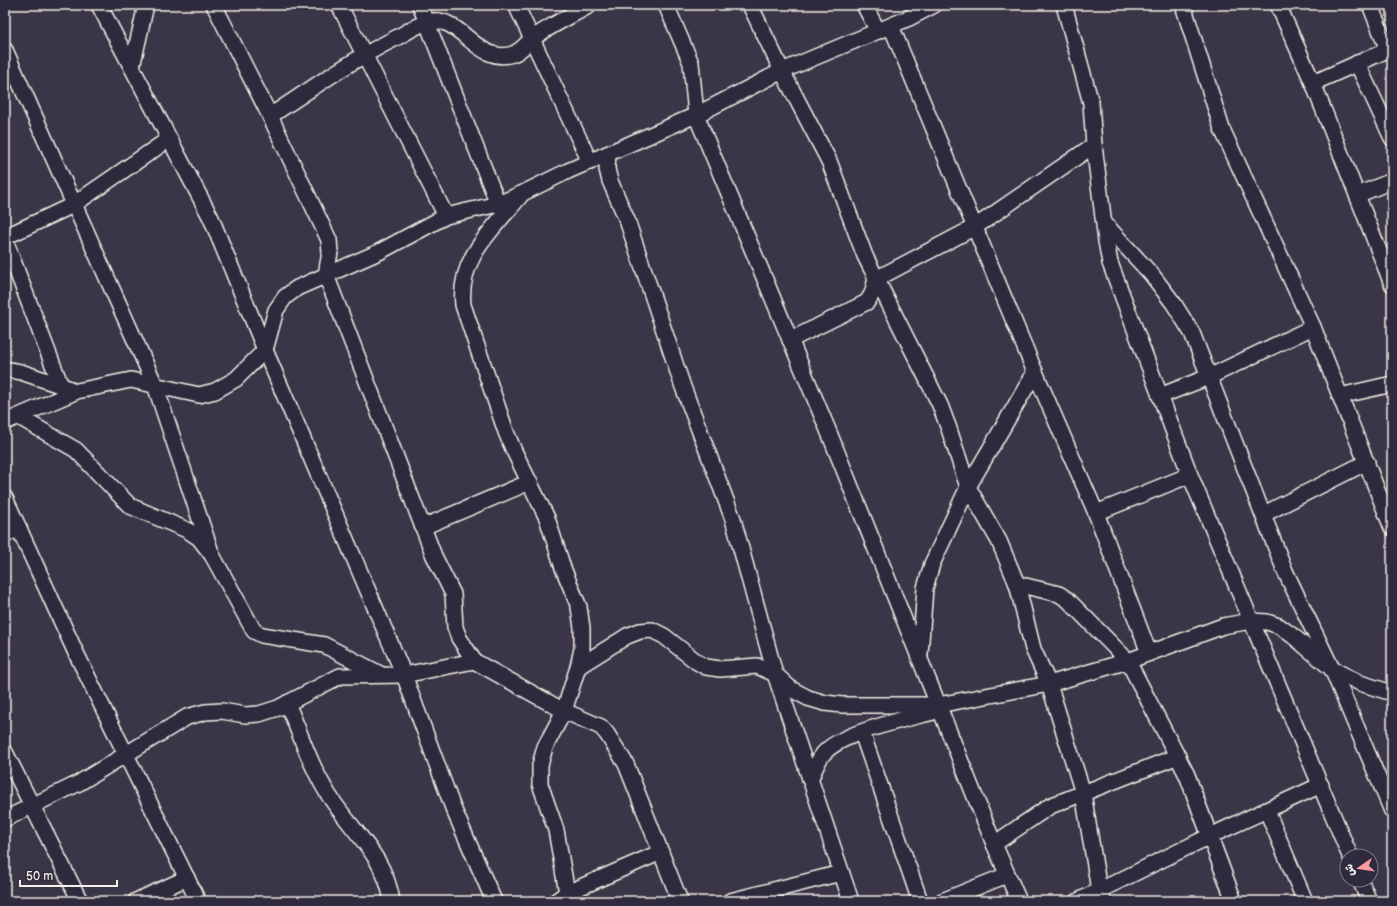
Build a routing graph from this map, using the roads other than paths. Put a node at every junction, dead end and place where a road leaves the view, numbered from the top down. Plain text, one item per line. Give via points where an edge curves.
1 (99, 5) edge
2 (146, 5) edge
3 (214, 5) edge
4 (339, 5) edge
5 (420, 5) edge
6 (516, 5) edge
7 (590, 5) edge
8 (666, 5) edge
9 (750, 5) edge
10 (864, 5) edge
11 (934, 5) edge
12 (1064, 5) edge
13 (1183, 5) edge
14 (1278, 5) edge
15 (1370, 5) edge
16 (427, 22) junction
17 (884, 29) junction
18 (532, 39) junction
19 (1390, 49) edge
20 (5, 50) edge
21 (363, 55) junction
22 (1357, 63) junction
23 (132, 67) junction
24 (782, 72) junction
25 (1313, 83) junction
26 (696, 115) junction
27 (270, 116) junction
28 (1392, 138) edge
29 (169, 139) junction
30 (1094, 145) junction
31 (608, 154) junction
32 (590, 162) junction
33 (1392, 181) edge
34 (522, 194) junction
35 (1356, 195) junction
36 (498, 204) junction
37 (73, 205) junction
38 (446, 216) junction
39 (1105, 224) junction
40 (975, 227) junction
41 (5, 237) edge
42 (5, 240) edge
43 (326, 275) junction
44 (876, 279) junction
45 (1392, 284) edge
46 (1313, 327) junction
47 (790, 340) junction
48 (265, 350) junction
49 (5, 369) edge
50 (1035, 372) junction
51 (1210, 376) junction
52 (1392, 384) edge
53 (155, 385) junction
54 (61, 386) junction
55 (77, 391) junction
56 (1160, 396) junction
57 (1340, 396) junction
58 (19, 417) junction
59 (5, 422) edge
60 (1367, 462) junction
61 (1190, 475) junction
62 (530, 482) junction
63 (968, 487) junction
64 (5, 498) edge
65 (1096, 513) junction
66 (1264, 514) junction
67 (423, 527) junction
68 (19, 528) junction
69 (1392, 528) edge
70 (5, 535) edge
71 (212, 555) junction
72 (1016, 584) junction
73 (1251, 621) junction
74 (1149, 653) junction
75 (919, 657) junction
76 (474, 661) junction
77 (1128, 661) junction
78 (578, 666) junction
79 (1332, 669) junction
80 (775, 674) junction
81 (384, 675) junction
82 (404, 675) junction
83 (1049, 684) junction
84 (1392, 693) edge
85 (287, 703) junction
86 (939, 708) junction
87 (564, 711) junction
88 (862, 733) junction
89 (5, 752) edge
90 (126, 753) junction
91 (1178, 756) junction
92 (810, 779) junction
93 (1321, 785) junction
94 (1083, 793) junction
95 (33, 807) junction
96 (1267, 810) junction
97 (1392, 811) edge
98 (5, 820) edge
99 (1210, 836) junction
100 (994, 844) junction
101 (1347, 848) edge
102 (661, 852) junction
103 (842, 873) junction
104 (1007, 875) junction
105 (187, 878) junction
106 (1364, 888) edge
107 (1102, 896) edge
108 (759, 897) edge
109 (565, 898) edge
110 (80, 901) edge
111 (136, 901) edge
112 (198, 901) edge
113 (392, 901) edge
114 (494, 901) edge
115 (680, 901) edge
116 (730, 901) edge
117 (851, 901) edge
118 (920, 901) edge
119 (942, 901) edge
120 (1019, 901) edge
121 (1078, 901) edge
122 (1234, 901) edge
123 (1305, 901) edge
124 (1370, 901) edge

1 - 23 street
2 - 23 street
3 - 27 street
4 - 21 street
5 - 16 street
6 - 18 street
7 - 18 street
8 - 26 street via 691,63
9 - 24 street
10 - 17 street
11 - 17 street
12 - 30 street via 1091,103
13 - 46 street via 1222,129
14 - 25 street
15 - 19 street
16 - 18 street via 442,22 452,26 484,52 495,55 513,54
16 - 21 street
16 - 36 street
17 - 24 street
17 - 40 street
18 - 32 street
19 - 22 street
20 - 37 street
21 - 27 street
21 - 38 street
22 - 25 street
22 - 28 street
23 - 29 street
24 - 26 street
24 - 44 street via 829,161
25 - 35 street
26 - 31 street
26 - 47 street
27 - 43 street via 329,240 330,252
29 - 37 street
29 - 48 street via 211,218
30 - 39 street
30 - 40 street
31 - 32 street
31 - 80 street via 606,169 610,181 627,220 683,387 733,519
32 - 34 street
33 - 35 street
34 - 36 street
34 - 62 street via 471,256 461,290 463,305 506,432
35 - 45 street
36 - 38 street
37 - 41 street
37 - 53 street
38 - 43 street via 379,252
39 - 51 street via 1152,275 1174,304 1192,332
39 - 56 street via 1110,263
40 - 44 street
40 - 50 street
42 - 54 street
43 - 48 street via 297,288 285,297 276,310
43 - 67 street
44 - 47 street via 867,302
44 - 63 street via 940,406
46 - 51 street
46 - 57 street
47 - 75 street
48 - 53 street via 236,379 215,390 199,395
48 - 82 street
49 - 54 street
50 - 63 street
50 - 65 street
51 - 56 street
51 - 66 street
52 - 57 street
53 - 55 street via 131,380
53 - 71 street
54 - 55 street
55 - 58 street
56 - 61 street
57 - 60 street
58 - 59 street
58 - 71 street via 76,450 130,506 187,530 198,538
60 - 66 street
60 - 69 street
61 - 65 street
61 - 73 street
62 - 67 street
62 - 78 street via 548,518 563,568 579,607 582,649
63 - 72 street via 999,540
63 - 75 street via 932,564 925,588
64 - 68 street
65 - 74 street
66 - 79 street via 1285,571
67 - 76 street via 453,594 455,627 459,638
68 - 70 street
68 - 90 street via 75,651
71 - 81 street via 254,631 262,635 324,645
72 - 77 street via 1059,594 1068,600
72 - 83 street via 1033,649
73 - 74 street via 1223,626
73 - 79 street via 1279,626
73 - 93 street
74 - 77 street
75 - 86 street
76 - 82 street
76 - 87 street
77 - 83 street
77 - 91 street
78 - 80 street via 627,636 652,630 706,667 720,669 757,666
78 - 87 street
79 - 84 street
79 - 97 street
80 - 86 street via 791,689 825,703
80 - 92 street
81 - 82 street
81 - 85 street via 340,676
82 - 114 street via 454,808
83 - 86 street
83 - 94 street
85 - 90 street via 259,714 245,715 222,711 204,712 187,717
85 - 113 street via 328,794 381,864
86 - 88 street
86 - 100 street
87 - 102 street via 601,727 607,734 626,764
87 - 109 street via 545,747 540,765 540,784 556,830
88 - 92 street via 833,744 824,753
88 - 118 street
89 - 95 street
90 - 95 street via 107,767
90 - 105 street
91 - 94 street
91 - 99 street
92 - 103 street
93 - 96 street
93 - 101 street
94 - 100 street via 1050,806
94 - 107 street
95 - 98 street
95 - 110 street
96 - 99 street
96 - 123 street
99 - 107 street
99 - 122 street
100 - 104 street
102 - 109 street
102 - 115 street
103 - 108 street
103 - 117 street
104 - 119 street
104 - 120 street
105 - 111 street
105 - 112 street
106 - 124 street
107 - 121 street
108 - 116 street

